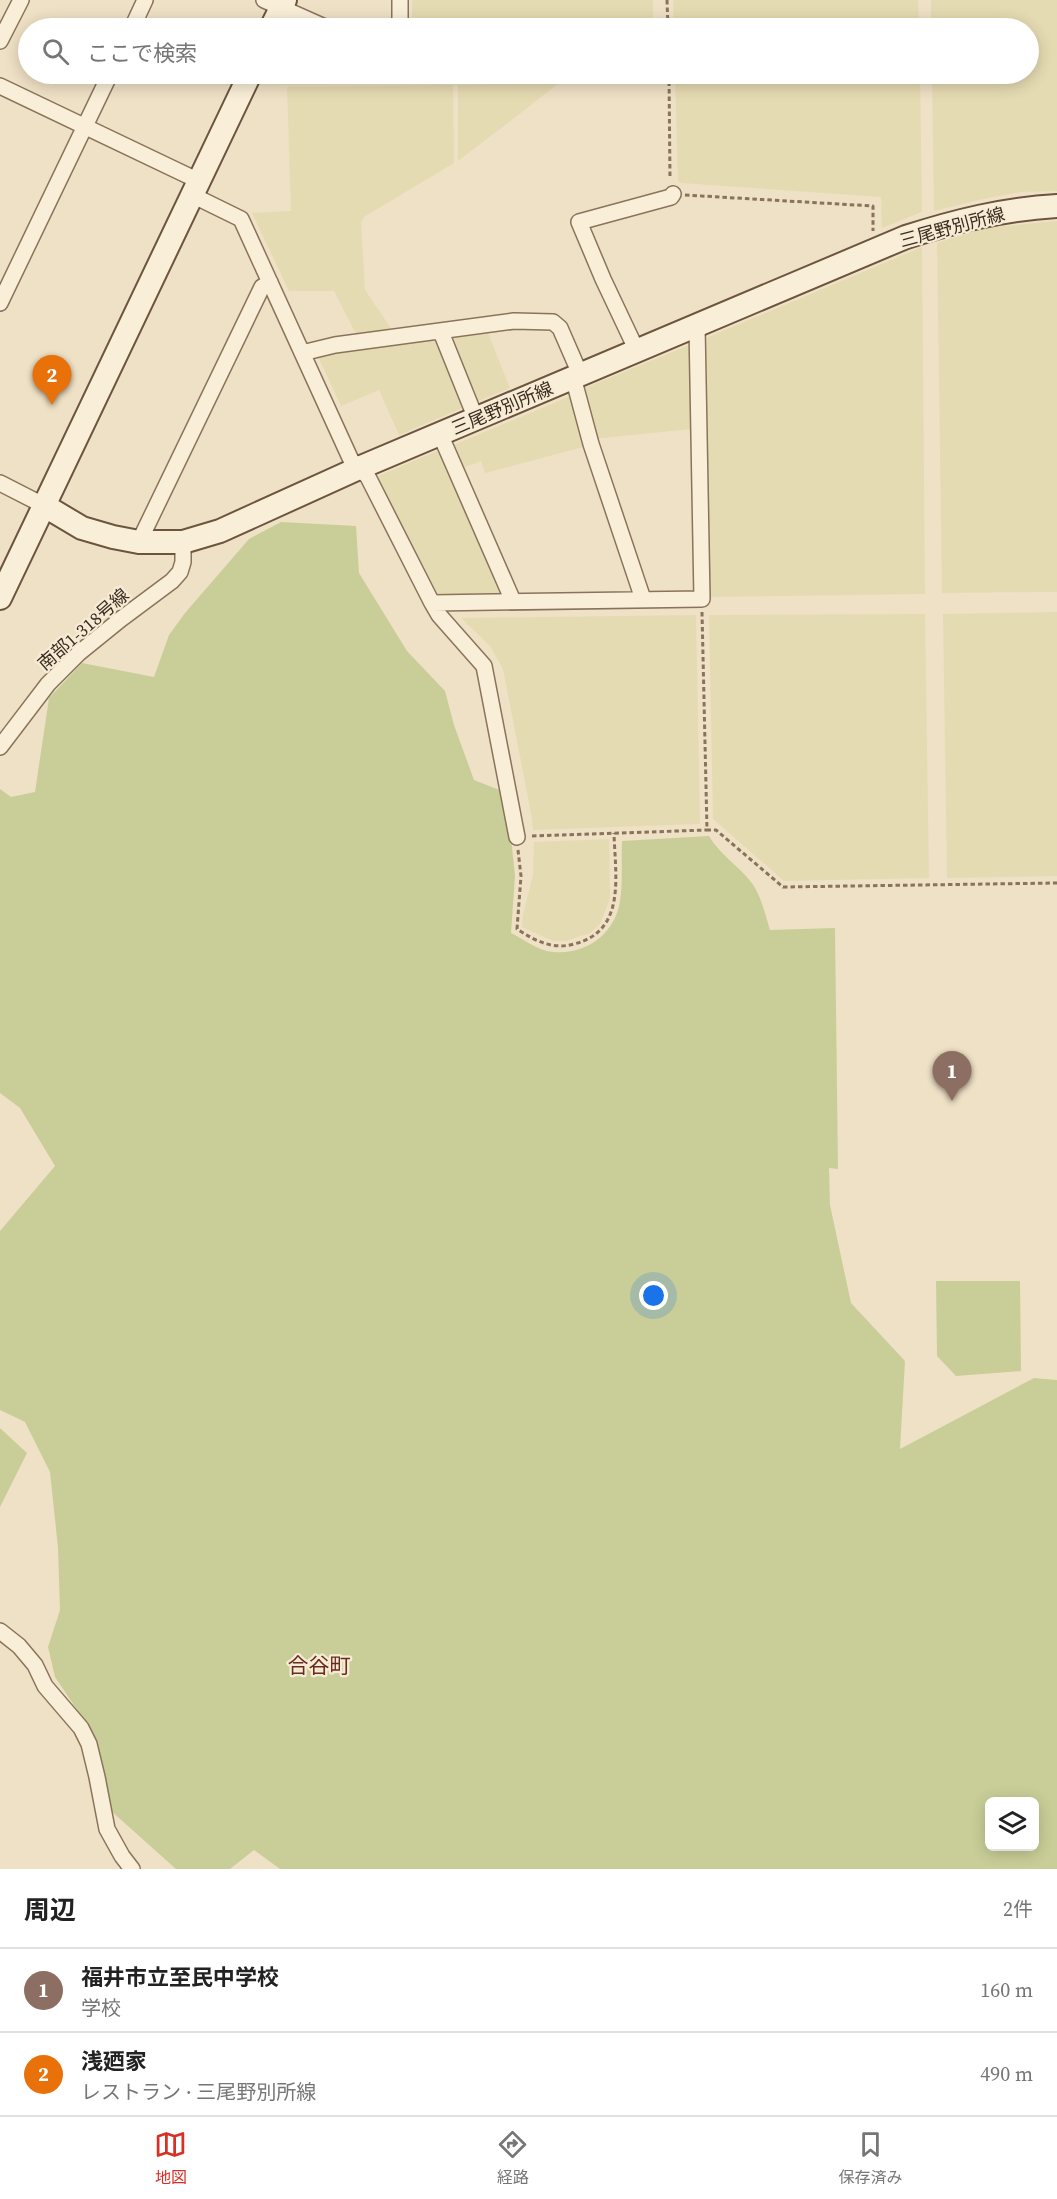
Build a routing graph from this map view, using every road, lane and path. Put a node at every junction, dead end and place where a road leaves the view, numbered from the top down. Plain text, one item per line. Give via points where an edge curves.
1 (21, 0) edge
2 (146, 0) edge
3 (400, 0) edge
4 (668, 0) edge
5 (276, 2) edge
6 (137, 18) edge
7 (273, 18) edge
8 (307, 18) edge
9 (400, 18) edge
10 (668, 18) edge
11 (0, 41) edge
12 (105, 84) edge
13 (245, 84) edge
14 (669, 84) edge
15 (0, 86) edge
16 (84, 127) junction
17 (196, 188) junction
18 (673, 194) junction
19 (1057, 206) edge
20 (874, 250) junction
21 (270, 282) junction
22 (0, 303) edge
23 (697, 326) junction
24 (441, 332) junction
25 (637, 351) junction
26 (302, 353) junction
27 (576, 376) junction
28 (476, 419) junction
29 (440, 434) junction
30 (359, 468) junction
31 (0, 483) edge
32 (45, 506) junction
33 (139, 542) junction
34 (183, 542) junction
35 (0, 598) edge
36 (642, 599) junction
37 (702, 599) junction
38 (513, 601) junction
39 (432, 603) junction
40 (0, 747) edge
41 (707, 830) junction
42 (614, 833) junction
43 (517, 837) junction
44 (1057, 883) edge
45 (0, 1631) edge
46 (132, 1869) edge

1 - 11 street
2 - 6 street
3 - 9 street
4 - 10 path
5 - 7 main road
5 - 8 street
12 - 16 street
13 - 17 main road
14 - 18 path
15 - 16 street
16 - 17 street
16 - 22 street
17 - 21 street via 241,219
17 - 32 main road
18 - 20 path via 873,206
18 - 25 street via 579,222
19 - 20 main road, 三尾野別所線 via 984,214
20 - 23 main road, 三尾野別所線
21 - 26 street
21 - 33 street via 262,286
23 - 25 main road, 三尾野別所線
23 - 37 street
24 - 26 street
24 - 27 street via 514,321 554,322 560,328
24 - 28 street
25 - 27 main road, 三尾野別所線
26 - 30 street via 351,460
27 - 28 main road, 三尾野別所線
27 - 36 street via 591,444
28 - 29 main road, 三尾野別所線
29 - 30 main road, 三尾野別所線
29 - 38 street
30 - 34 main road, 三尾野別所線 via 241,523
30 - 39 street via 368,477
31 - 32 street
32 - 33 main road, 三尾野別所線 via 82,528
32 - 35 main road
33 - 34 main road, 三尾野別所線
34 - 40 street, 南部1-318号線 via 183,562 172,581 79,653 48,684
36 - 37 street
36 - 38 street
37 - 41 path
38 - 39 street
39 - 43 street via 484,666
41 - 42 path
41 - 44 path via 716,830 783,887
42 - 43 path
42 - 43 path via 615,899 611,914 593,938 567,946 552,946 517,929 521,876
45 - 46 street via 35,1665 45,1686 81,1728 97,1777 107,1829

